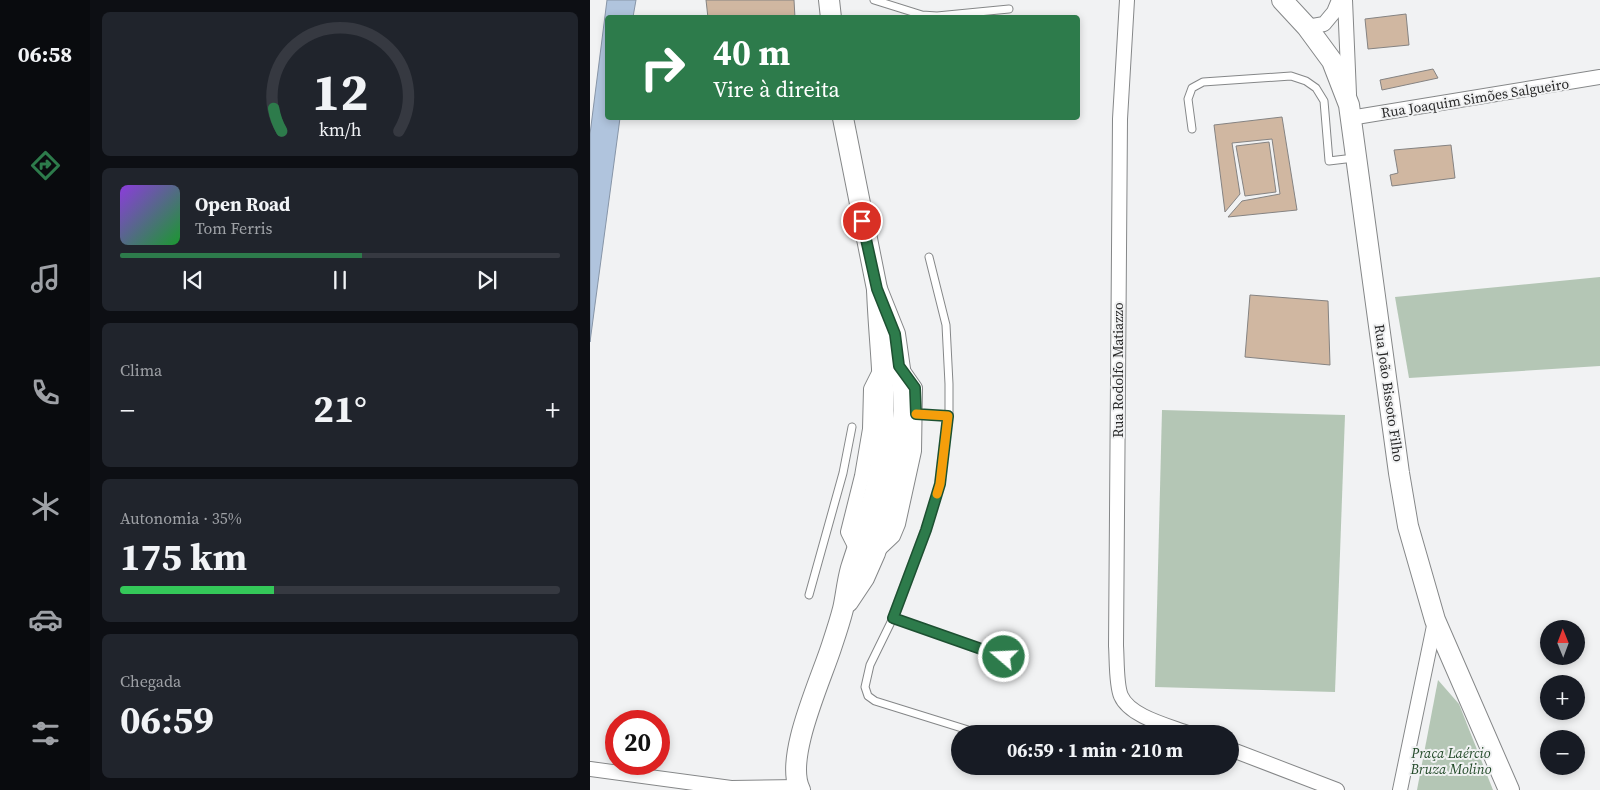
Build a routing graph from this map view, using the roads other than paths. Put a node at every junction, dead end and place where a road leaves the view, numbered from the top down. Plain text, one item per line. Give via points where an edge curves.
1 (830, 0) edge
2 (874, 0) edge
3 (1127, 0) edge
4 (1133, 0) edge
5 (1282, 0) edge
6 (1339, 0) edge
7 (1345, 0) edge
8 (1009, 8) dead end
9 (831, 15) edge
10 (922, 15) edge
11 (946, 15) edge
12 (1126, 22) junction
13 (1307, 27) junction
14 (1600, 77) edge
15 (1350, 112) junction
16 (843, 120) edge
17 (1192, 129) dead end
18 (1356, 157) junction
19 (929, 257) dead end
20 (889, 371) junction
21 (916, 414) junction
22 (948, 416) junction
23 (852, 428) dead end
24 (889, 463) junction
25 (871, 546) junction
26 (809, 595) dead end
27 (893, 618) junction
28 (1435, 620) junction
29 (1004, 657) dead end
30 (952, 725) edge
31 (1168, 725) edge
32 (1239, 752) edge
33 (590, 770) edge
34 (799, 788) edge
35 (1337, 790) edge
36 (1400, 790) edge
37 (1509, 790) edge

1 - 9 main road
2 - 10 lane
3 - 12 street, Rua Rodolfo Matiazzo
4 - 12 street, Rua Rodolfo Matiazzo
5 - 13 main road, Rua João Bissoto Filho
6 - 13 street via 1324,24
7 - 15 street
8 - 11 lane
12 - 31 street, Rua Rodolfo Matiazzo via 1120,119 1116,646 1121,696 1135,712
13 - 15 main road, Rua João Bissoto Filho via 1332,60
14 - 15 street, Rua Joaquim Simões Salgueiro
15 - 18 main road, Rua João Bissoto Filho
16 - 20 main road via 877,289 895,334
17 - 18 lane via 1188,99 1192,88 1203,82 1291,76 1316,88 1324,101 1330,161
18 - 28 main road, Rua João Bissoto Filho via 1408,526
19 - 22 lane via 946,325
20 - 21 street via 915,388
20 - 24 main road via 893,435
20 - 25 street via 871,389 870,429 848,530
21 - 22 lane
21 - 25 street via 911,467 898,524 893,536
22 - 27 lane via 940,484
23 - 26 lane via 843,473
24 - 25 main road via 874,492
24 - 25 main road via 888,514
25 - 34 main road via 864,578 843,610 799,741 796,761
27 - 29 lane
27 - 30 lane via 870,664 865,687 868,696
28 - 36 street
28 - 37 main road, Rua João Bissoto Filho
32 - 35 street
33 - 34 street via 731,788

